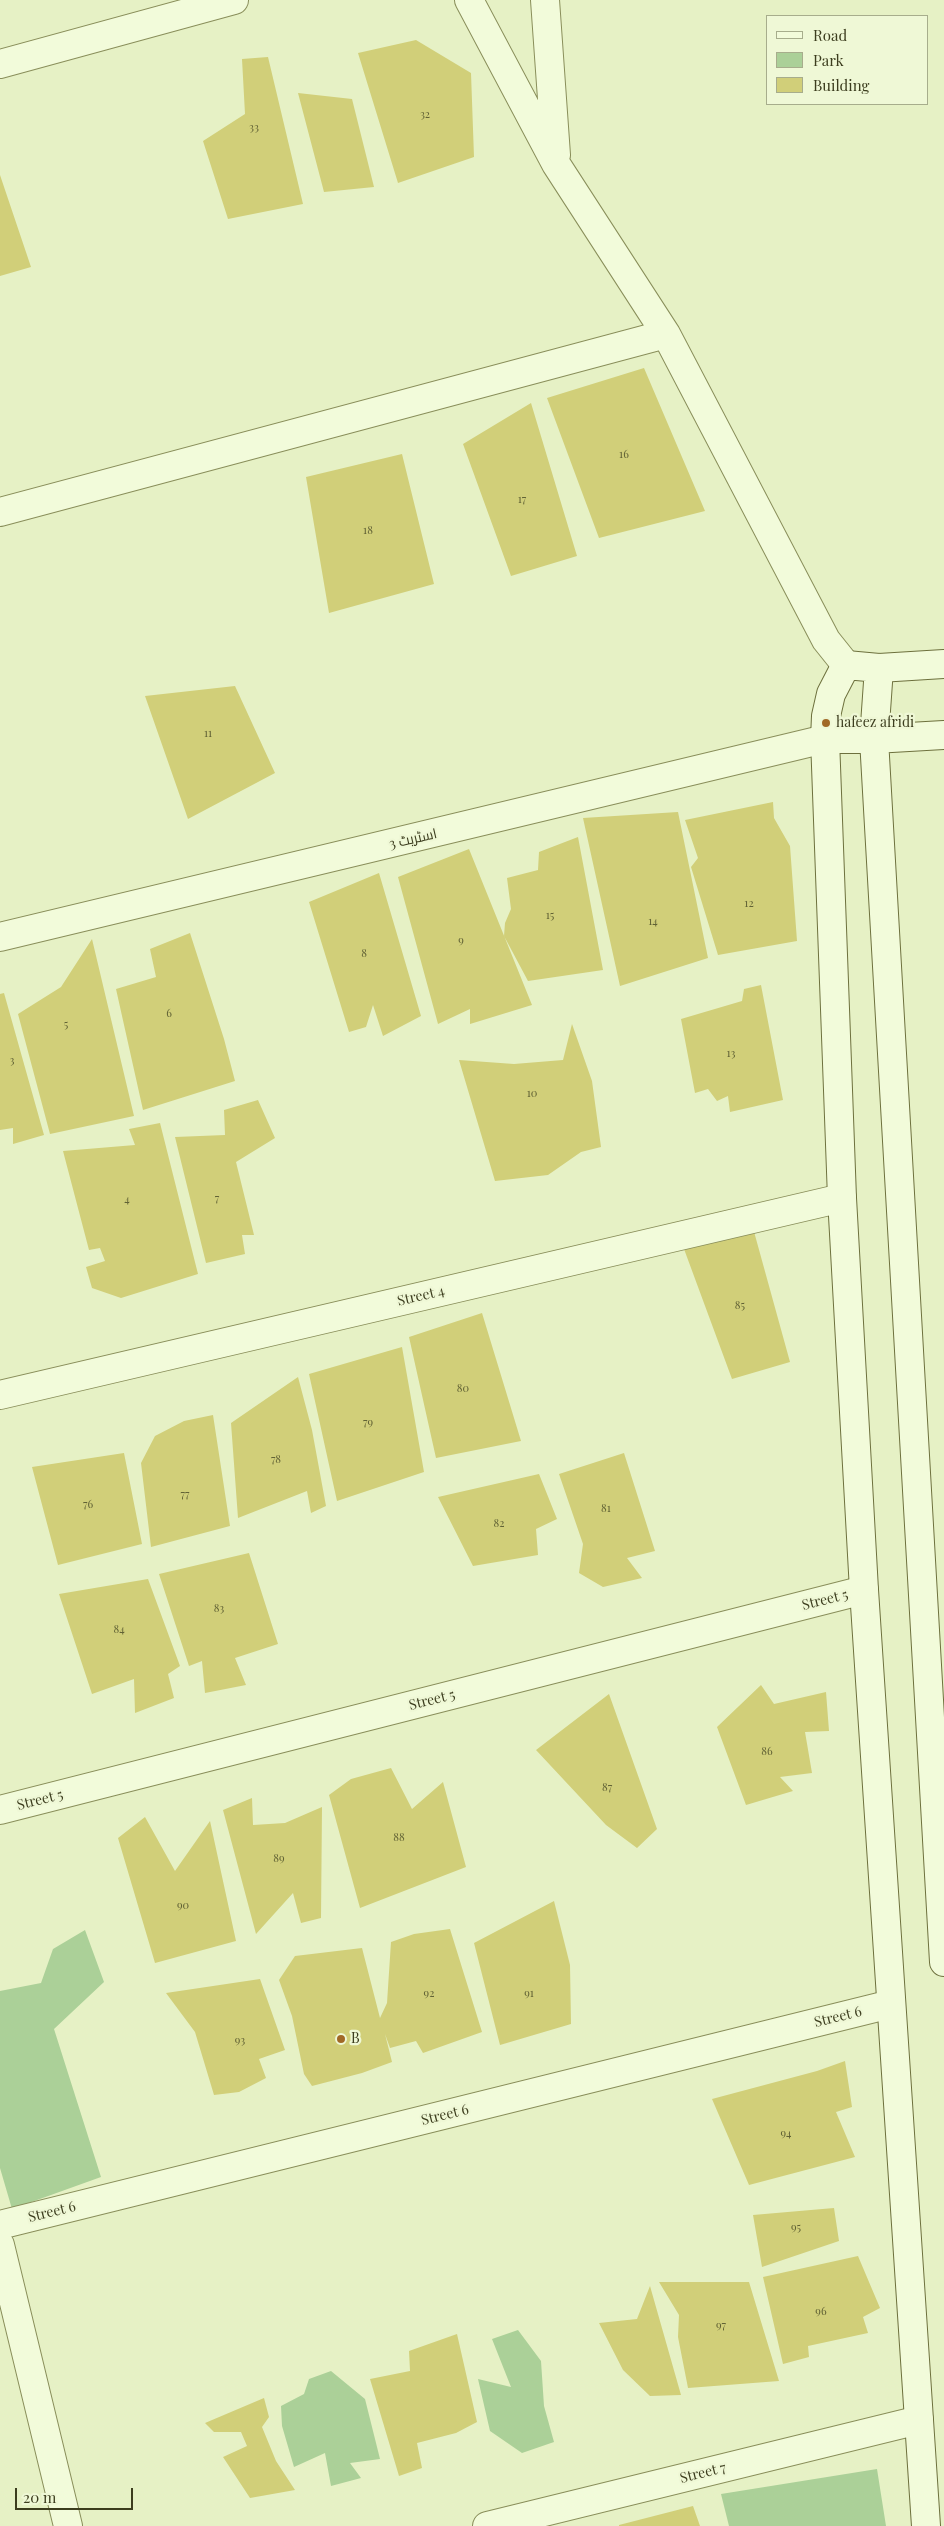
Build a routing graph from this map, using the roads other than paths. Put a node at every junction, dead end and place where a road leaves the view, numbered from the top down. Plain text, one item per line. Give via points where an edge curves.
1 (234, 0) edge
2 (469, 0) edge
3 (545, 0) edge
4 (0, 64) edge
5 (556, 164) junction
6 (666, 334) junction
7 (0, 512) edge
8 (944, 664) edge
9 (846, 665) junction
10 (879, 668) junction
11 (944, 735) edge
12 (825, 739) junction
13 (874, 739) junction
14 (0, 937) edge
15 (842, 1198) junction
16 (0, 1395) edge
17 (864, 1590) junction
18 (0, 1810) edge
19 (944, 1962) edge
20 (891, 2004) junction
21 (0, 2224) edge
22 (0, 2245) edge
23 (918, 2420) junction
24 (68, 2526) edge
25 (487, 2526) edge
26 (926, 2526) edge

1 - 4 street
2 - 5 street
3 - 5 street
5 - 6 street
6 - 7 street
6 - 9 street via 826,640
8 - 10 street
9 - 10 street
9 - 12 street via 831,694
10 - 13 street
11 - 13 street, اسٹریٹ 3
12 - 13 street, اسٹریٹ 3
12 - 14 street, اسٹریٹ 3
12 - 15 street
13 - 19 street
15 - 16 street, Street 4
15 - 17 street
17 - 18 street, Street 5
17 - 20 street
20 - 21 street, Street 6
20 - 23 street
22 - 24 street
23 - 25 street, Street 7
23 - 26 street

